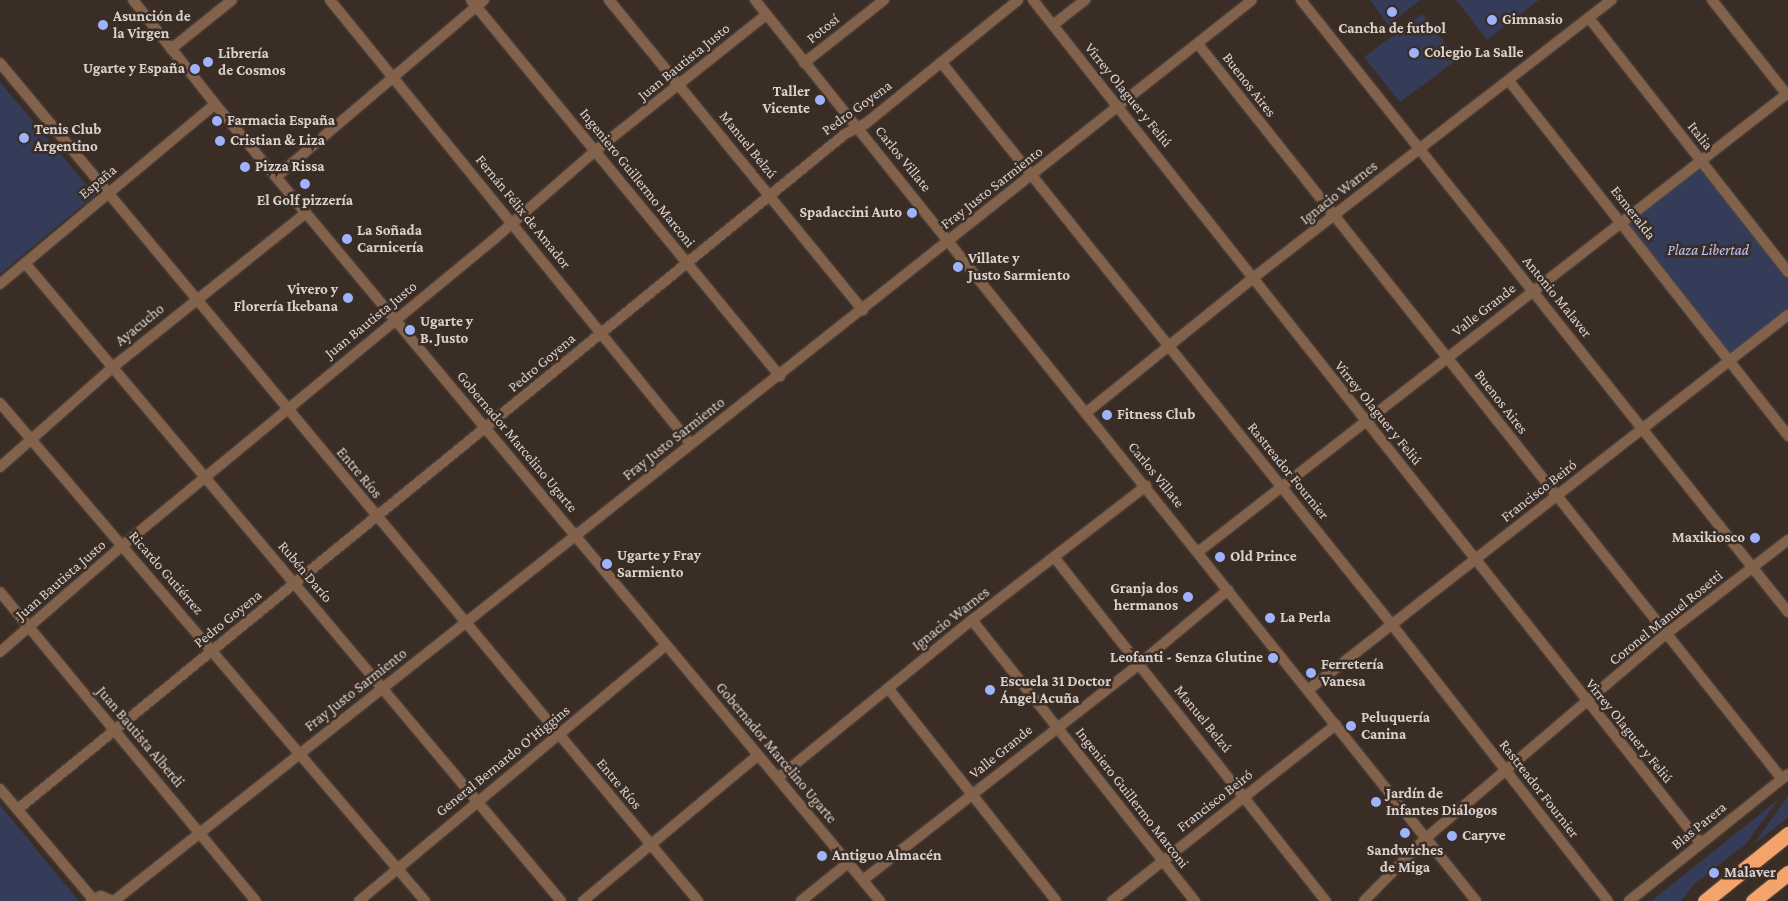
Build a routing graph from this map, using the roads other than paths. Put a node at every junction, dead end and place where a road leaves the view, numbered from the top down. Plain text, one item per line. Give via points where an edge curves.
1 (133, 0) edge
2 (232, 0) edge
3 (330, 0) edge
4 (609, 0) edge
5 (755, 0) edge
6 (884, 0) edge
7 (1018, 0) edge
8 (1033, 0) edge
9 (1085, 0) edge
10 (1252, 0) edge
11 (1301, 0) edge
12 (1612, 0) edge
13 (1712, 0) edge
14 (477, 2) edge
15 (766, 15) junction
16 (1589, 18) junction
17 (1053, 25) junction
18 (1198, 44) junction
19 (171, 49) junction
20 (0, 62) edge
21 (942, 62) junction
22 (804, 64) junction
23 (393, 77) junction
24 (1509, 81) junction
25 (680, 86) junction
26 (1788, 94) edge
27 (215, 104) junction
28 (1119, 106) junction
29 (858, 128) junction
30 (1420, 149) junction
31 (595, 150) junction
32 (1700, 159) junction
33 (1032, 175) junction
34 (276, 177) junction
35 (108, 193) junction
36 (769, 196) junction
37 (306, 213) junction
38 (1334, 216) junction
39 (513, 222) junction
40 (1621, 223) junction
41 (950, 240) junction
42 (25, 263) junction
43 (687, 263) junction
44 (1788, 272) edge
45 (1253, 278) junction
46 (0, 284) edge
47 (1533, 291) junction
48 (195, 299) junction
49 (863, 310) junction
50 (1788, 316) edge
51 (394, 321) junction
52 (601, 334) junction
53 (1170, 347) junction
54 (1447, 358) junction
55 (1730, 360) junction
56 (113, 366) junction
57 (780, 376) junction
58 (0, 403) edge
59 (285, 408) junction
60 (1087, 412) junction
61 (1365, 422) junction
62 (487, 428) junction
63 (1644, 430) junction
64 (1788, 436) edge
65 (31, 442) junction
66 (690, 443) junction
67 (0, 467) edge
68 (204, 476) junction
69 (1146, 486) junction
70 (1282, 487) junction
71 (1557, 496) junction
72 (377, 517) junction
73 (576, 537) junction
74 (1788, 540) edge
75 (123, 545) junction
76 (1198, 552) junction
77 (1054, 557) junction
78 (1477, 559) junction
79 (1753, 567) junction
80 (295, 584) junction
81 (1228, 590) junction
82 (0, 592) edge
83 (1788, 612) edge
84 (972, 620) junction
85 (464, 623) junction
86 (1393, 626) junction
87 (30, 628) junction
88 (1666, 634) junction
89 (666, 645) junction
90 (213, 650) junction
91 (0, 652) edge
92 (1139, 664) junction
93 (382, 687) junction
94 (888, 688) junction
95 (1308, 690) junction
96 (1587, 703) junction
97 (1336, 725) junction
98 (1056, 727) junction
99 (115, 731) junction
100 (559, 735) junction
101 (300, 753) junction
102 (758, 755) junction
103 (1505, 771) junction
104 (1785, 776) edge
105 (778, 778) junction
106 (0, 789) edge
107 (972, 795) junction
108 (1245, 796) junction
109 (478, 801) junction
110 (18, 809) junction
111 (199, 833) junction
112 (1788, 834) edge
113 (1426, 838) junction
114 (1701, 844) junction
115 (651, 845) junction
116 (1163, 861) junction
117 (848, 862) junction
118 (397, 868) junction
119 (1788, 873) edge
120 (863, 880) junction
121 (92, 900) edge
122 (113, 901) edge
123 (256, 901) edge
124 (359, 901) edge
125 (425, 901) edge
126 (561, 901) edge
127 (583, 901) edge
128 (698, 901) edge
129 (801, 901) edge
130 (880, 901) edge
131 (1056, 901) edge
132 (1112, 901) edge
133 (1194, 901) edge
134 (1326, 901) edge
135 (1364, 901) edge
136 (1476, 901) edge
137 (1608, 901) edge
138 (1629, 901) edge
139 (1705, 901) edge
140 (1753, 901) edge

1 - 19 street, Gobernador Marcelino Ugarte
2 - 19 street
3 - 23 street, Fernán Félix de Amador
4 - 25 street, Manuel Belzú
5 - 15 street, Carlos Villate
6 - 22 street, Potosí
7 - 21 street, Pedro Goyena
8 - 17 street, Virrey Olaguer y Feliú
9 - 17 street
10 - 18 street, Fray Justo Sarmiento
11 - 30 street, Antonio Malaver
12 - 16 street, Ignacio Warnes
13 - 26 street
14 - 23 street
14 - 31 street, Ingeniero Guillermo Marconi
15 - 22 street, Carlos Villate
15 - 25 street, Juan Bautista Justo
16 - 24 street, Ignacio Warnes
16 - 32 street, Italia
17 - 28 street, Virrey Olaguer y Feliú
18 - 28 street, Fray Justo Sarmiento
18 - 38 street, Buenos Aires
19 - 27 street, Gobernador Marcelino Ugarte
20 - 35 street, Entre Ríos
21 - 29 street, Pedro Goyena
21 - 33 street, Rastreador Fournier
22 - 29 street, Carlos Villate
23 - 34 street
23 - 39 street, Fernán Félix de Amador
24 - 30 street, Ignacio Warnes
24 - 40 street, Esmeralda
25 - 31 street, Juan Bautista Justo
25 - 36 street, Manuel Belzú
26 - 32 street, Valle Grande
27 - 34 street, Gobernador Marcelino Ugarte
27 - 35 street, España
28 - 33 street, Fray Justo Sarmiento
28 - 45 street, Virrey Olaguer y Feliú
29 - 36 street, Pedro Goyena via 845,134
29 - 41 street, Carlos Villate
30 - 38 street, Ignacio Warnes
30 - 47 street, Antonio Malaver
31 - 39 street, Juan Bautista Justo
31 - 43 street, Ingeniero Guillermo Marconi
32 - 40 street, Valle Grande
32 - 44 street, Italia
33 - 41 street, Fray Justo Sarmiento
33 - 53 street, Rastreador Fournier
34 - 37 street, Gobernador Marcelino Ugarte
35 - 42 street, España
35 - 48 street, Entre Ríos
36 - 43 street, Pedro Goyena
36 - 49 street, Manuel Belzú
37 - 48 street, Ayacucho
37 - 51 street, Gobernador Marcelino Ugarte
38 - 45 street, Ignacio Warnes
38 - 54 street, Buenos Aires
39 - 51 street, Juan Bautista Justo
39 - 52 street, Fernán Félix de Amador
40 - 47 street, Valle Grande
40 - 55 street, Esmeralda
41 - 49 street, Fray Justo Sarmiento
41 - 60 street, Carlos Villate
42 - 46 street, España
42 - 56 street, Rubén Darío
43 - 52 street, Pedro Goyena
43 - 57 street, Ingeniero Guillermo Marconi
45 - 53 street, Ignacio Warnes
45 - 61 street, Virrey Olaguer y Feliú
47 - 54 street, Valle Grande
47 - 63 street, Antonio Malaver
48 - 56 street, Ayacucho
48 - 59 street, Entre Ríos
49 - 57 street, Fray Justo Sarmiento
50 - 55 street, Francisco Beiró
51 - 59 street, Juan Bautista Justo
51 - 62 street, Gobernador Marcelino Ugarte
52 - 62 street, Pedro Goyena
52 - 66 street, Fernán Félix de Amador
53 - 60 street, Ignacio Warnes
53 - 70 street, Rastreador Fournier
54 - 61 street, Valle Grande
54 - 71 street, Buenos Aires
55 - 63 street, Francisco Beiró
55 - 64 street, Esmeralda
56 - 65 street, Ayacucho
56 - 68 street, Rubén Darío
57 - 66 street, Fray Justo Sarmiento
58 - 65 street, Ricardo Gutiérrez
59 - 68 street, Juan Bautista Justo
59 - 72 street, Entre Ríos
60 - 69 street, Carlos Villate
61 - 70 street, Valle Grande
61 - 78 street, Virrey Olaguer y Feliú
62 - 72 street, Pedro Goyena
62 - 73 street, Gobernador Marcelino Ugarte
63 - 71 street, Francisco Beiró
63 - 79 street, Antonio Malaver
65 - 67 street, Ayacucho
65 - 75 street, Ricardo Gutiérrez
66 - 73 street, Fray Justo Sarmiento
68 - 75 street, Juan Bautista Justo
68 - 80 street, Rubén Darío
69 - 76 street, Carlos Villate
69 - 77 street, Ignacio Warnes
70 - 76 street, Valle Grande
70 - 86 street, Rastreador Fournier
71 - 78 street, Francisco Beiró
71 - 88 street, Buenos Aires
72 - 80 street, Pedro Goyena
72 - 85 street, Entre Ríos
73 - 85 street, Fray Justo Sarmiento
73 - 89 street, Gobernador Marcelino Ugarte
74 - 79 street, Coronel Manuel Rosetti
75 - 87 street, Juan Bautista Justo
75 - 90 street, Ricardo Gutiérrez
76 - 81 street, Carlos Villate
77 - 84 street, Ignacio Warnes
77 - 92 street, Manuel Belzú
78 - 86 street, Francisco Beiró
78 - 96 street, Virrey Olaguer y Feliú
79 - 83 street, Antonio Malaver
79 - 88 street, Coronel Manuel Rosetti
80 - 90 street, Pedro Goyena
80 - 93 street, Rubén Darío
81 - 92 street, Valle Grande
81 - 95 street, Carlos Villate
82 - 87 street, Juan Bautista Alberdi
84 - 94 street, Ignacio Warnes
84 - 98 street, Ingeniero Guillermo Marconi
85 - 93 street, Fray Justo Sarmiento
85 - 100 street, Entre Ríos
86 - 95 street, Francisco Beiró
86 - 103 street, Rastreador Fournier
87 - 91 street, Juan Bautista Justo
87 - 99 street, Juan Bautista Alberdi
88 - 96 street, Coronel Manuel Rosetti
88 - 104 street, Buenos Aires
89 - 100 street, General Bernardo O'Higgins
89 - 102 street, Gobernador Marcelino Ugarte
90 - 99 street, Pedro Goyena
90 - 101 street, Ricardo Gutiérrez
92 - 98 street, Valle Grande
92 - 108 street, Manuel Belzú
93 - 101 street, Fray Justo Sarmiento
93 - 109 street, Rubén Darío
94 - 105 street, Ignacio Warnes
94 - 107 street
95 - 97 street, Carlos Villate
96 - 103 street, Coronel Manuel Rosetti
96 - 114 street, Virrey Olaguer y Feliú
97 - 108 street, Francisco Beiró
97 - 113 street, Carlos Villate
98 - 107 street, Valle Grande
98 - 116 street, Ingeniero Guillermo Marconi
99 - 110 street, Pedro Goyena
99 - 111 street, Juan Bautista Alberdi
100 - 109 street, General Bernardo O'Higgins
100 - 115 street, Entre Ríos
101 - 111 street, Fray Justo Sarmiento
101 - 118 street, Ricardo Gutiérrez
102 - 105 street, Gobernador Marcelino Ugarte
102 - 115 street
103 - 113 street, Coronel Manuel Rosetti
103 - 137 street, Rastreador Fournier
104 - 114 street, Blas Parera
105 - 117 street, Gobernador Marcelino Ugarte
106 - 110 street
107 - 120 street, Valle Grande
107 - 131 street
108 - 116 street, Francisco Beiró
108 - 134 street, Manuel Belzú
109 - 118 street, General Bernardo O'Higgins
109 - 126 street, Rubén Darío
110 - 121 street
111 - 122 street, Fray Justo Sarmiento
111 - 123 street, Juan Bautista Alberdi
112 - 139 highway
113 - 135 street, Coronel Manuel Rosetti
113 - 136 street, Carlos Villate
114 - 138 street, Blas Parera
115 - 127 street
115 - 128 street, Entre Ríos
116 - 132 street, Francisco Beiró
116 - 133 street, Ingeniero Guillermo Marconi
117 - 120 street, Gobernador Marcelino Ugarte
117 - 129 street
118 - 124 street, General Bernardo O'Higgins
118 - 125 street, Ricardo Gutiérrez
119 - 140 highway
120 - 130 street, Gobernador Marcelino Ugarte
121 - 122 street via 101,896

